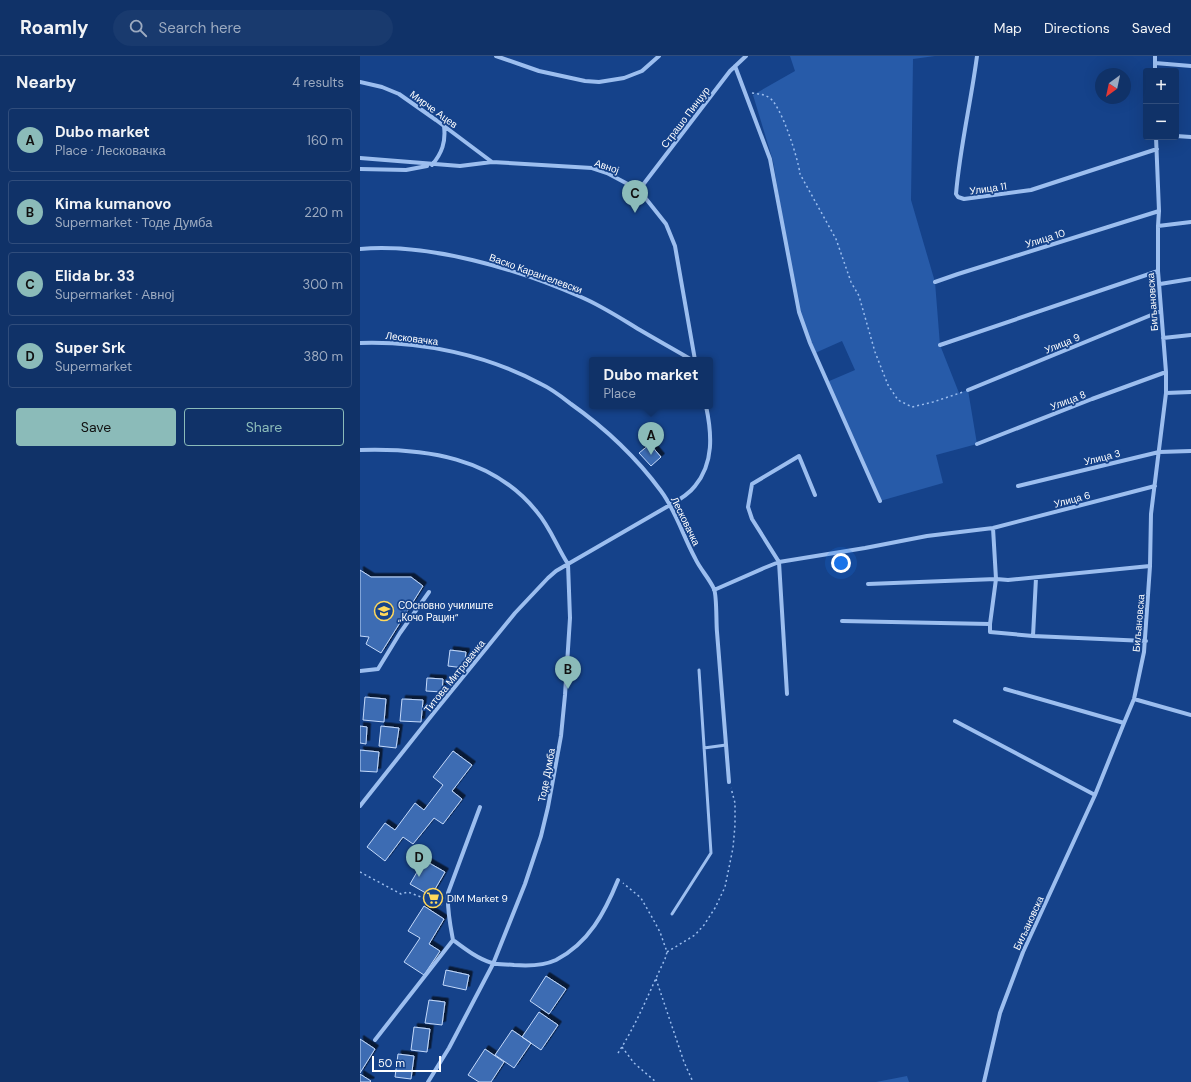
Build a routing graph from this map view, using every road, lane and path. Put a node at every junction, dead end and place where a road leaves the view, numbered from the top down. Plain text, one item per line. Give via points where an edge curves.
1 (496, 56) edge
2 (659, 56) edge
3 (746, 56) edge
4 (977, 56) edge
5 (1155, 56) edge
6 (1155, 63) junction
7 (735, 66) junction
8 (1191, 66) edge
9 (1155, 68) edge
10 (360, 82) edge
11 (745, 93) junction
12 (444, 126) junction
13 (1179, 136) edge
14 (1191, 137) edge
15 (1156, 140) edge
16 (1157, 149) junction
17 (360, 158) edge
18 (492, 162) junction
19 (432, 165) junction
20 (360, 169) edge
21 (639, 190) junction
22 (1159, 211) junction
23 (1191, 222) edge
24 (1158, 226) junction
25 (360, 249) edge
26 (1158, 271) junction
27 (1191, 279) edge
28 (935, 282) dead end
29 (1160, 284) junction
30 (1161, 311) junction
31 (1191, 335) edge
32 (1163, 338) junction
33 (360, 343) edge
34 (940, 345) dead end
35 (689, 357) edge
36 (694, 357) edge
37 (1166, 372) junction
38 (968, 390) joint
39 (1191, 392) edge
40 (1166, 393) junction
41 (706, 409) edge
42 (977, 444) dead end
43 (360, 450) edge
44 (1191, 451) edge
45 (1159, 452) junction
46 (1018, 486) dead end
47 (1155, 486) junction
48 (816, 495) dead end
49 (880, 501) dead end
50 (670, 505) junction
51 (993, 528) junction
52 (779, 562) junction
53 (568, 564) junction
54 (1150, 566) junction
55 (1036, 578) junction
56 (996, 579) junction
57 (868, 584) dead end
58 (714, 590) junction
59 (429, 592) dead end
60 (842, 621) dead end
61 (990, 624) junction
62 (1033, 636) junction
63 (1146, 641) junction
64 (699, 670) dead end
65 (360, 671) edge
66 (1005, 689) dead end
67 (788, 694) dead end
68 (1134, 699) junction
69 (1191, 714) edge
70 (955, 721) dead end
71 (1124, 723) junction
72 (726, 745) junction
73 (704, 748) junction
74 (729, 782) joint
75 (1095, 795) junction
76 (360, 806) edge
77 (480, 807) dead end
78 (360, 872) edge
79 (618, 880) joint
80 (447, 907) junction
81 (672, 914) dead end
82 (453, 940) junction
83 (667, 952) junction
84 (493, 964) junction
85 (656, 978) junction
86 (376, 1040) dead end
87 (622, 1047) junction
88 (618, 1053) dead end
89 (428, 1082) edge
90 (656, 1082) edge
91 (693, 1082) edge
92 (984, 1082) edge

1 - 2 street via 539,71 599,82 624,78 642,71
3 - 7 street, Страшо Пинџур
4 - 16 street, Улица 11 via 959,166 956,194 958,197 1032,190
5 - 6 street
6 - 8 street
6 - 9 street
7 - 11 street
7 - 21 street, Страшо Пинџур
10 - 12 street, Мирче Ацев via 398,94
11 - 38 path via 764,94 778,109 800,174 836,239 851,282 859,296 875,352 888,385 898,400 912,407
11 - 49 street via 770,160 799,312 810,343
12 - 18 street, Мирче Ацев
12 - 19 street via 443,148
13 - 14 street
15 - 16 street, Биљановска
16 - 22 street, Биљановска
17 - 19 street, Авној
18 - 19 street, Авној via 460,166
18 - 21 street, Авној via 592,168
19 - 20 street, Авној via 406,170
21 - 36 street, Авној via 666,224 675,246
22 - 24 street, Биљановска
22 - 28 street, Улица 10
23 - 24 street
24 - 26 street, Биљановска
25 - 35 street, Васко Карангелевски via 405,249 447,255 484,262 545,282 606,309
26 - 29 street, Биљановска
26 - 34 street
27 - 29 street
29 - 30 street, Биљановска
30 - 32 street, Биљановска
30 - 38 street, Улица 9
31 - 32 street
32 - 37 street, Биљановска
33 - 50 street, Лесковачка via 378,342 466,355 518,372 542,384 579,410 620,445 661,491
37 - 40 street, Биљановска
37 - 42 street, Улица 8
39 - 40 street
40 - 45 street, Биљановска
41 - 50 street via 711,440 704,472 694,487
43 - 53 street via 417,451 444,456 500,478 513,487 537,512
44 - 45 street, Улица 3
45 - 46 street, Улица 3
45 - 47 street, Биљановска
47 - 51 street, Улица 6
47 - 54 street, Биљановска via 1151,514
48 - 52 street via 800,456 752,484 748,507 752,519
50 - 53 street
50 - 58 street, Лесковачка via 695,558
51 - 52 street, Улица 6 via 927,536
51 - 56 street
52 - 58 street, Улица 6
52 - 67 street
53 - 76 street, Титова Митровачка via 548,578 515,613
53 - 84 street, Тоде Думба via 570,618 567,665 561,736 553,780 541,836 528,877
54 - 55 street
54 - 63 street, Биљановска
55 - 56 street
55 - 62 street
56 - 57 street
56 - 61 street
58 - 72 street, Лесковачка
59 - 65 street via 378,669
60 - 61 street
61 - 62 street via 990,632
62 - 63 street
63 - 68 street, Биљановска
64 - 73 lane
66 - 71 street
68 - 69 street
68 - 71 street, Биљановска
70 - 75 street
71 - 75 street, Биљановска
72 - 73 lane
72 - 74 street, Лесковачка
73 - 81 lane via 711,853
74 - 83 path via 735,802 735,825 725,887 704,925 694,935
75 - 92 street, Биљановска via 1023,952 1000,1013
77 - 80 street via 448,894
78 - 80 path via 401,894 408,892
79 - 83 path via 641,898 660,932
79 - 84 street via 598,922 572,949 555,960 538,964
80 - 82 street
82 - 84 street via 475,956
82 - 86 street
83 - 85 path
84 - 89 street, Тоде Думба
85 - 87 path
85 - 91 path
87 - 88 path
87 - 90 path via 634,1063

